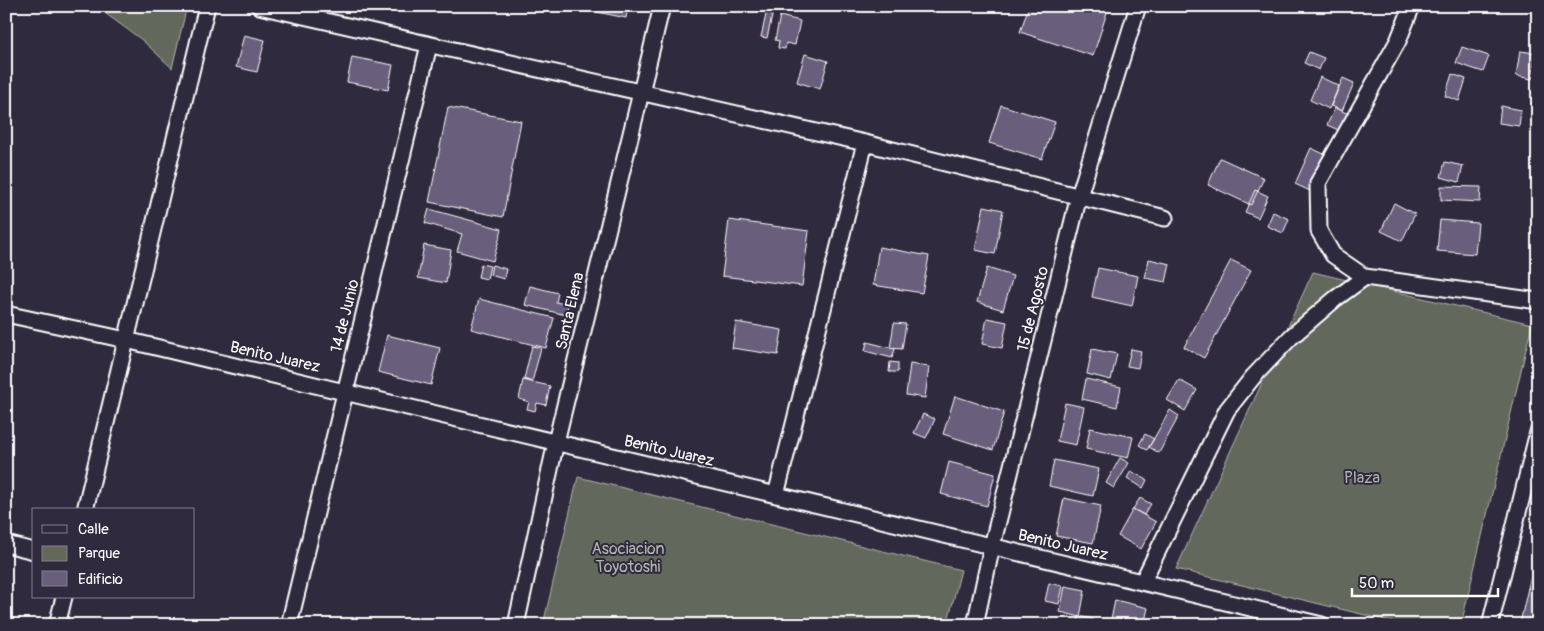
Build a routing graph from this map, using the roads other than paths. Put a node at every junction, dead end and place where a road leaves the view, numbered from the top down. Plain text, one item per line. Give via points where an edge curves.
1 (207, 6) edge
2 (259, 6) edge
3 (662, 6) edge
4 (1138, 6) edge
5 (1412, 6) edge
6 (429, 45) junction
7 (640, 92) junction
8 (865, 143) junction
9 (1079, 196) junction
10 (1165, 218) dead end
11 (1364, 277) junction
12 (1538, 302) edge
13 (6, 314) edge
14 (126, 340) junction
15 (345, 392) junction
16 (1538, 432) edge
17 (556, 442) junction
18 (776, 495) junction
19 (85, 508) edge
20 (6, 544) edge
21 (992, 546) junction
22 (32, 550) edge
23 (1143, 581) junction
24 (64, 598) edge
25 (57, 625) edge
26 (288, 625) edge
27 (516, 625) edge
28 (975, 625) edge
29 (1322, 625) edge
30 (1490, 625) edge

1 - 14 street
2 - 6 street
3 - 7 street, Santa Elena
4 - 9 street, 15 de Agosto
5 - 11 street via 1398,41 1318,183 1319,231 1334,255
6 - 7 street
6 - 15 street, 14 de Junio
7 - 8 street
7 - 17 street, Santa Elena
8 - 9 street
8 - 18 street
9 - 10 street
9 - 21 street, 15 de Agosto
11 - 12 street
11 - 23 street via 1291,337 1253,376 1227,410
13 - 14 street, Benito Juarez
14 - 15 street, Benito Juarez
14 - 19 street
15 - 17 street, Benito Juarez
15 - 26 street, 14 de Junio
16 - 30 street
17 - 18 street, Benito Juarez
17 - 27 street, Santa Elena
18 - 21 street, Benito Juarez
20 - 22 street
21 - 23 street, Benito Juarez
21 - 28 street, 15 de Agosto
23 - 29 street, Benito Juarez
24 - 25 street

